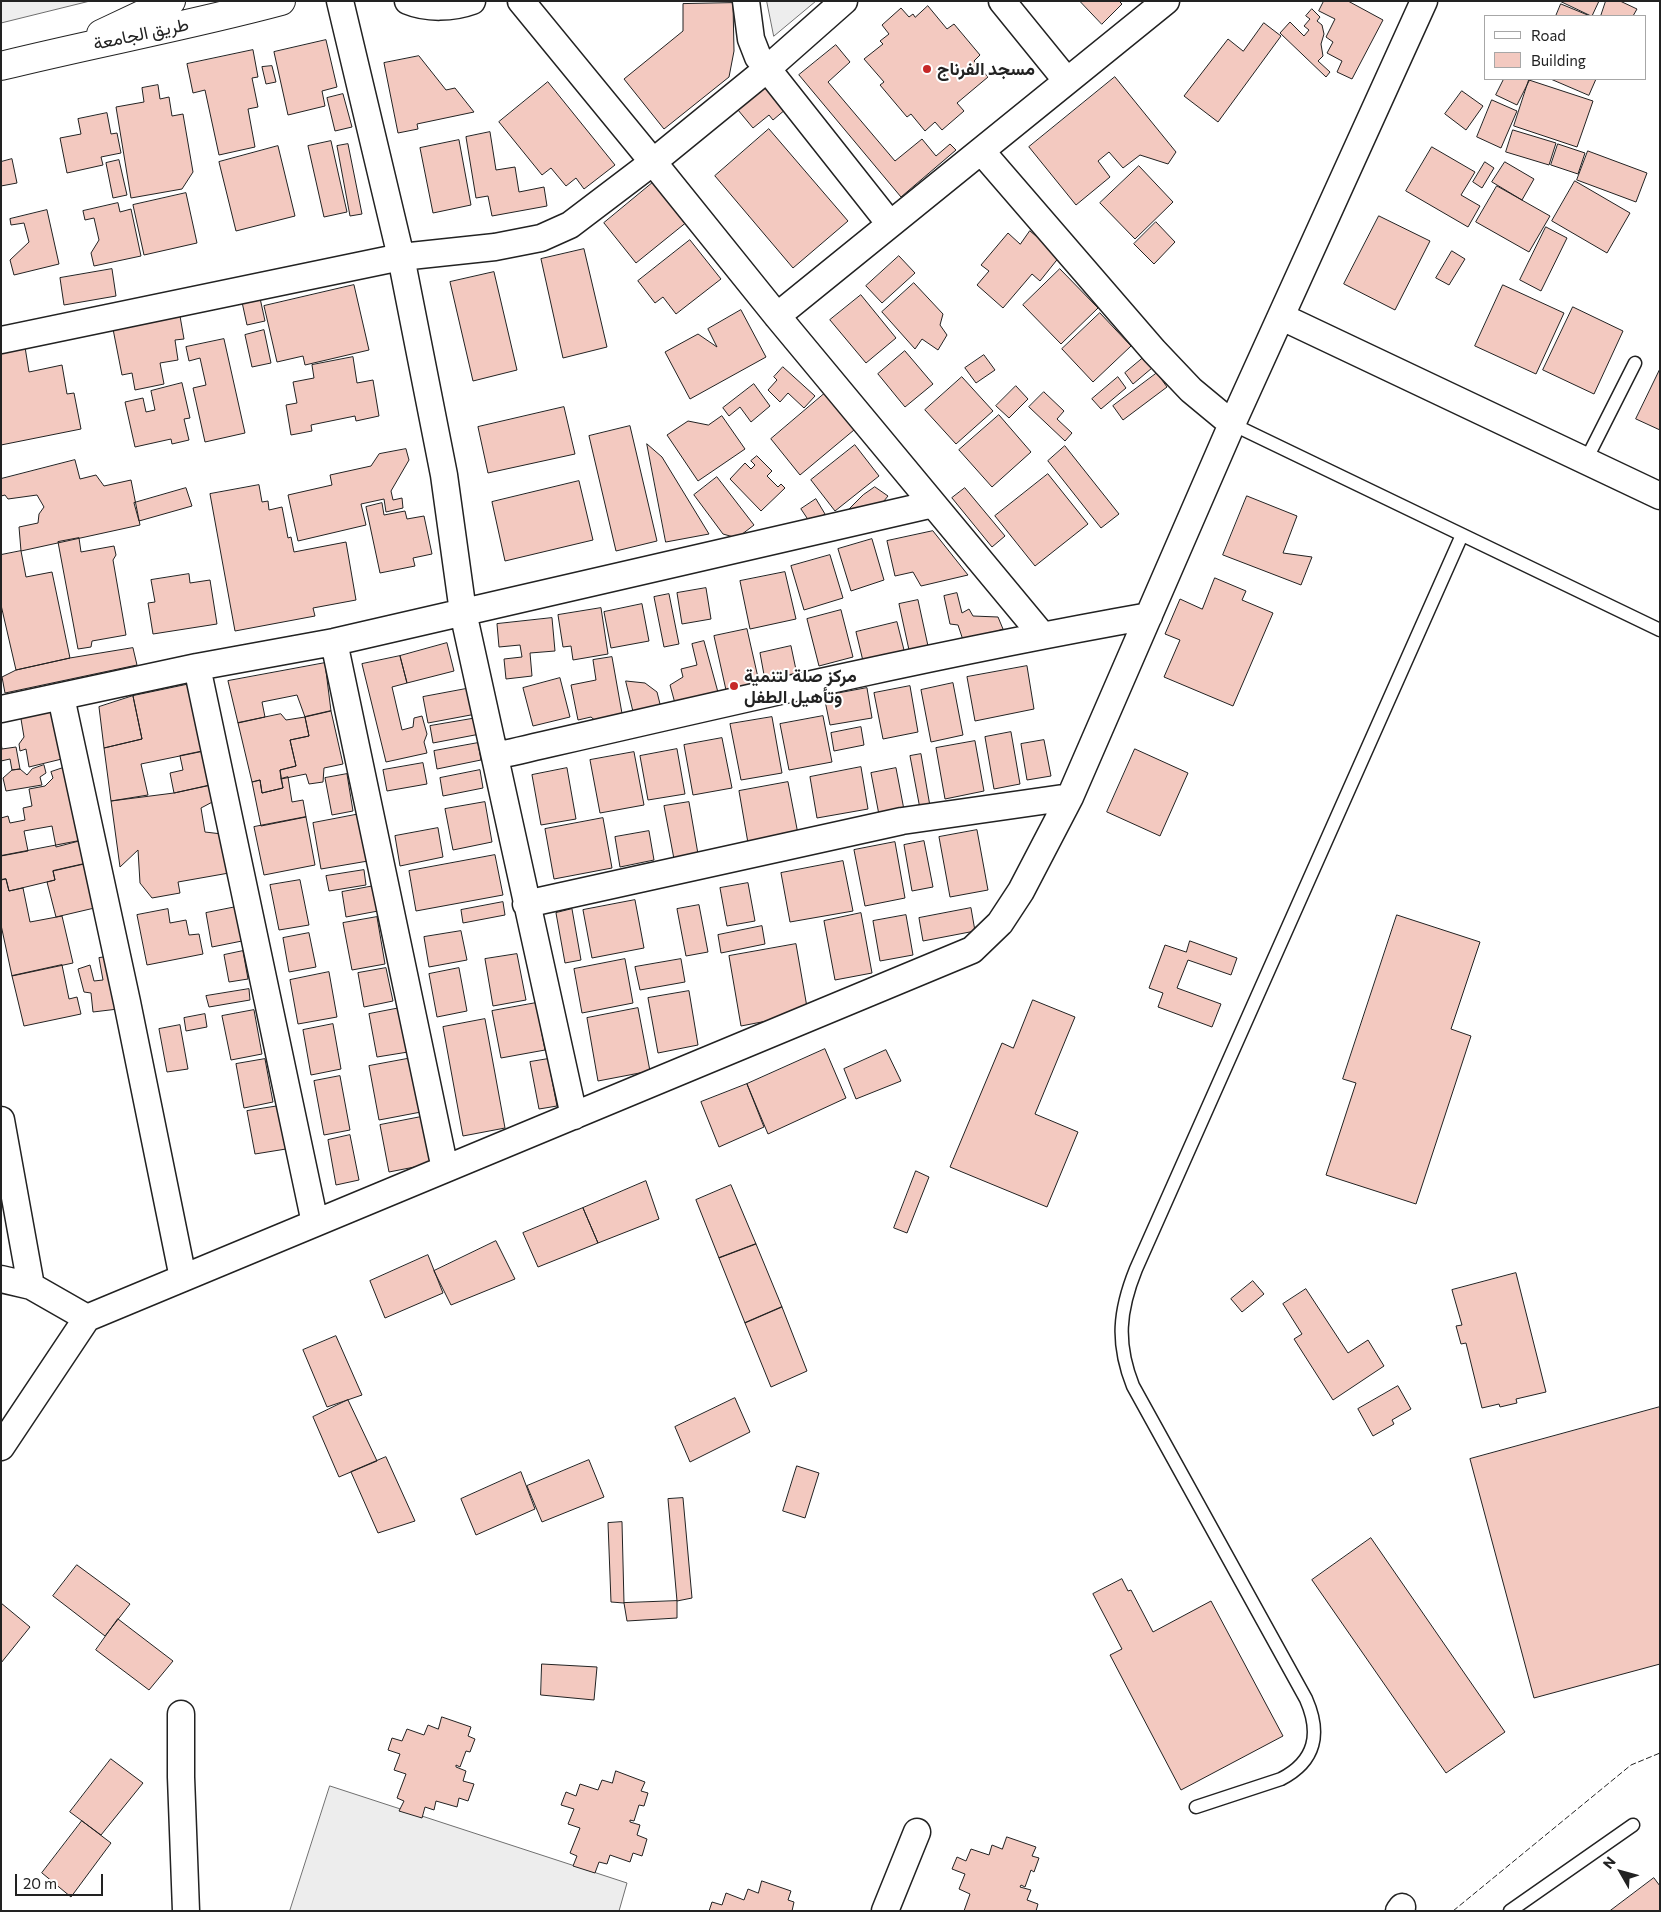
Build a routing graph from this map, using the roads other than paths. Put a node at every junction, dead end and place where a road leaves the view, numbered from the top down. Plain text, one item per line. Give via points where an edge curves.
1 (171, 1) edge
2 (281, 1) edge
3 (340, 1) edge
4 (408, 1) edge
5 (472, 1) edge
6 (521, 1) edge
7 (746, 1) edge
8 (844, 1) edge
9 (1002, 1) edge
10 (1166, 1) edge
11 (1424, 1) edge
12 (73, 48) junction
13 (1, 66) edge
14 (767, 69) junction
15 (1067, 81) junction
16 (982, 152) junction
17 (653, 162) junction
18 (890, 224) junction
19 (401, 257) junction
20 (777, 316) junction
21 (1282, 317) junction
22 (1, 340) edge
23 (1634, 363) dead end
24 (1232, 424) junction
25 (1586, 460) junction
26 (1660, 496) edge
27 (933, 504) junction
28 (1462, 535) junction
29 (463, 612) junction
30 (1148, 616) junction
31 (1660, 630) edge
32 (1042, 635) junction
33 (334, 642) junction
34 (197, 667) junction
35 (61, 697) junction
36 (1, 709) edge
37 (496, 756) junction
38 (1070, 797) junction
39 (526, 904) junction
40 (574, 1116) junction
41 (1, 1120) edge
42 (445, 1169) junction
43 (315, 1223) junction
44 (183, 1278) junction
45 (1, 1279) edge
46 (31, 1286) junction
47 (87, 1318) junction
48 (1, 1447) edge
49 (181, 1714) dead end
50 (1196, 1807) dead end
51 (1633, 1825) dead end
52 (917, 1832) dead end
53 (186, 1911) edge
54 (885, 1911) edge
55 (1510, 1911) edge

1 - 12 highway
2 - 12 highway, طريق الجامعة via 151,33
3 - 19 street
4 - 5 street via 434,7
6 - 17 street
7 - 14 street via 754,48
8 - 14 street
9 - 15 street
10 - 15 street
11 - 21 street
12 - 13 highway, طريق الجامعة
14 - 17 street
14 - 18 street
15 - 16 street
16 - 18 street
16 - 24 street via 1154,351 1191,390
17 - 19 street via 570,225 541,238 495,247
17 - 20 street
18 - 20 street
19 - 22 street
19 - 29 street via 444,475
20 - 27 street
21 - 24 street
21 - 25 street
23 - 25 lane
24 - 28 lane
24 - 30 street
25 - 26 street
27 - 29 street
27 - 32 street
28 - 31 lane
28 - 50 lane via 1136,1269 1123,1307 1122,1348 1132,1386 1306,1699 1314,1724 1310,1751 1293,1772 1281,1779
29 - 33 street
29 - 37 street
30 - 32 street
30 - 38 street
32 - 37 street
33 - 34 street
33 - 42 street
34 - 35 street
34 - 43 street
35 - 36 street
35 - 44 street
37 - 39 street
38 - 39 street via 902,821
38 - 40 street via 1000,923 972,950
39 - 40 street
40 - 42 street
41 - 46 street
42 - 43 street
43 - 44 street
44 - 47 street
45 - 46 street
46 - 47 street
47 - 48 street
49 - 53 street
51 - 55 lane
52 - 54 street

